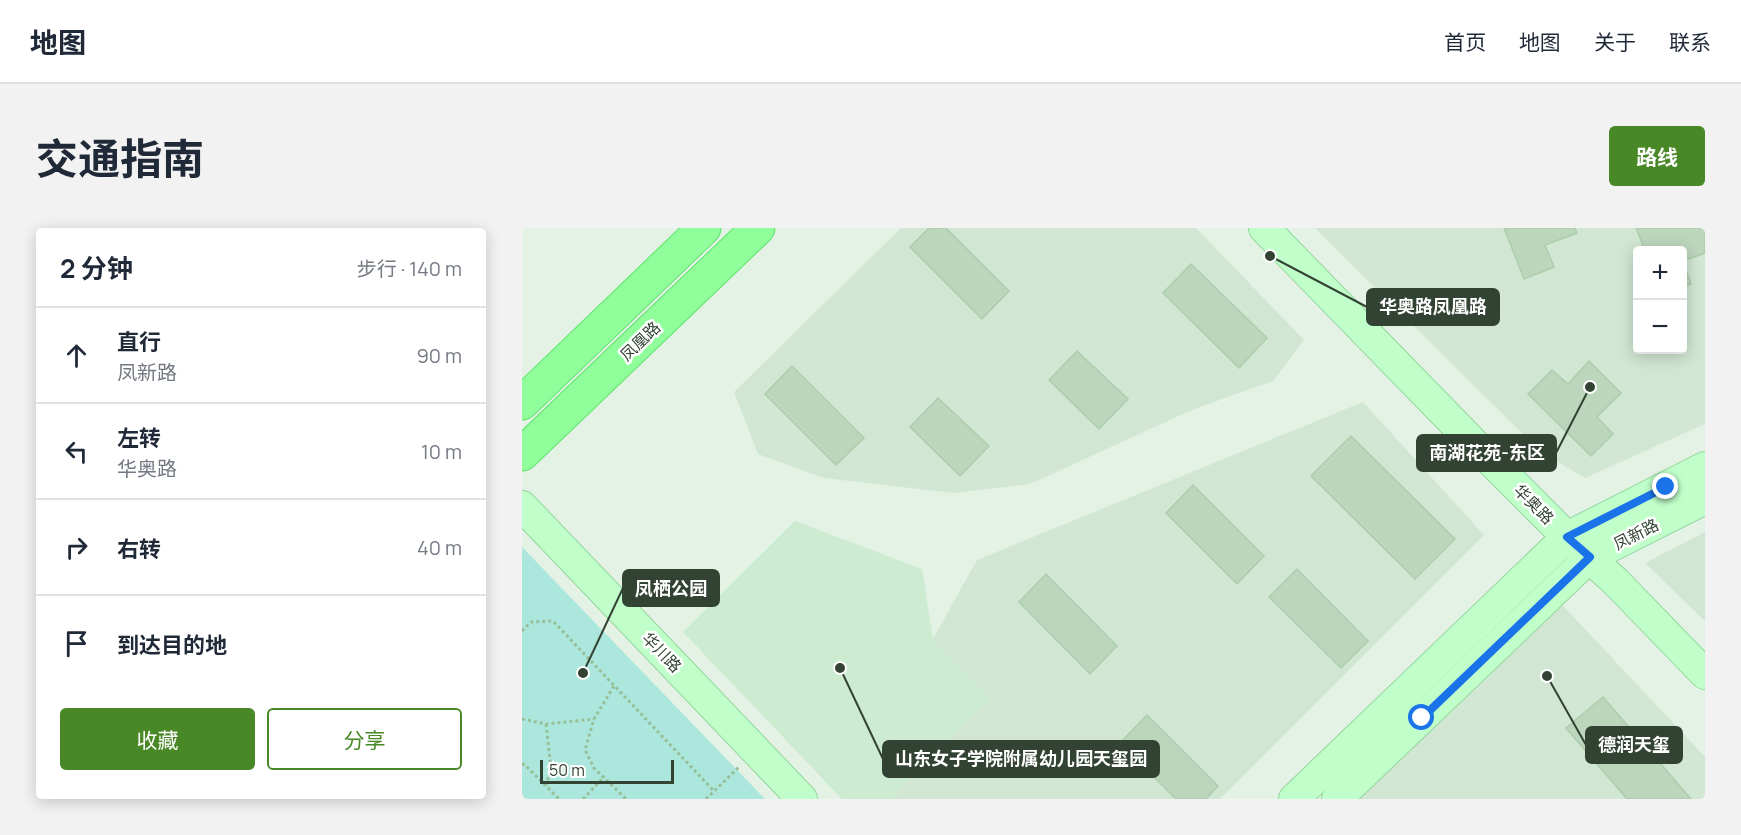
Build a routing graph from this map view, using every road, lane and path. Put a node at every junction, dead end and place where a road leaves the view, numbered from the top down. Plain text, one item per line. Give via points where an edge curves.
1 (705, 228) edge
2 (758, 228) edge
3 (1264, 228) edge
4 (522, 403) edge
5 (522, 454) edge
6 (1705, 467) edge
7 (1705, 499) edge
8 (522, 506) edge
9 (1567, 537) junction
10 (1590, 557) junction
11 (522, 630) edge
12 (1705, 674) edge
13 (614, 686) junction
14 (522, 719) edge
15 (594, 719) junction
16 (546, 724) junction
17 (756, 750) junction
18 (522, 765) edge
19 (604, 777) junction
20 (546, 785) junction
21 (714, 791) junction
22 (559, 799) edge
23 (583, 799) edge
24 (626, 799) edge
25 (706, 799) edge
26 (802, 799) edge
27 (1294, 799) edge
28 (1337, 799) edge

1 - 4 main road
2 - 5 main road, 凤凰路
3 - 9 street, 华奥路
6 - 9 street
7 - 10 street, 凤新路
8 - 17 street, 华川路
9 - 10 street, 华奥路
9 - 27 street
10 - 12 street, 华奥路
10 - 28 street, 凤新路
11 - 13 path via 531,622 553,621
13 - 15 path
13 - 21 path
14 - 16 path
15 - 16 path
15 - 19 path via 585,750
16 - 20 path via 551,768
17 - 21 path
17 - 26 street, 华川路
18 - 20 path
19 - 23 path
19 - 24 path
20 - 22 path
21 - 25 path

